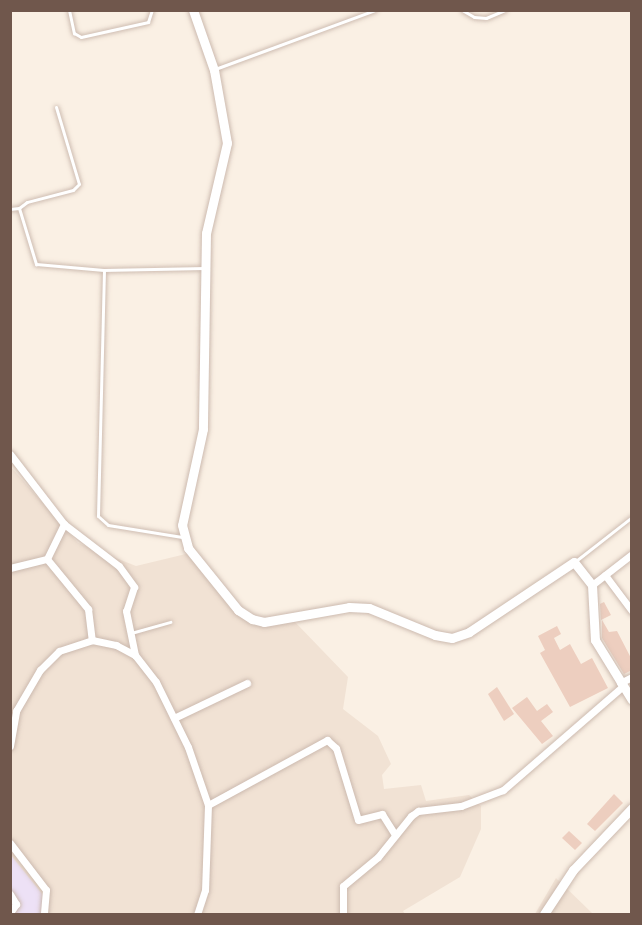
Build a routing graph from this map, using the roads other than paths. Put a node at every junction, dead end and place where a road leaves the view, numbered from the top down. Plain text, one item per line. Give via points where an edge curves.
1 (69, 10) edge
2 (152, 10) edge
3 (193, 10) edge
4 (375, 10) edge
5 (462, 10) edge
6 (505, 10) edge
7 (214, 70) junction
8 (56, 107) dead end
9 (19, 208) junction
10 (10, 209) edge
11 (206, 268) junction
12 (104, 270) junction
13 (10, 454) edge
14 (632, 517) edge
15 (64, 524) junction
16 (183, 538) junction
17 (632, 554) edge
18 (47, 559) junction
19 (574, 562) junction
20 (10, 568) edge
21 (605, 575) junction
22 (592, 585) junction
23 (632, 611) edge
24 (170, 622) dead end
25 (130, 633) junction
26 (92, 640) junction
27 (135, 655) junction
28 (632, 677) edge
29 (248, 683) dead end
30 (621, 686) junction
31 (632, 700) edge
32 (13, 709) edge
33 (174, 718) junction
34 (10, 746) edge
35 (208, 805) junction
36 (632, 808) edge
37 (395, 835) junction
38 (10, 843) edge
39 (10, 894) edge
40 (10, 913) edge
41 (44, 915) edge
42 (197, 915) edge
43 (343, 915) edge
44 (544, 915) edge

1 - 2 lane via 74,33 81,37 148,22
3 - 7 street
4 - 7 lane
5 - 6 lane via 486,18
7 - 11 street via 227,143 206,233
8 - 9 lane via 79,184 73,190 27,202
9 - 10 lane
9 - 12 lane via 36,264
11 - 12 lane
11 - 16 street via 203,429 182,525
12 - 16 lane via 98,516 108,525
13 - 15 street
14 - 19 lane
15 - 18 street
15 - 25 street via 119,566 134,587 126,611
16 - 19 street via 238,610 252,619 264,622 349,607 369,608 452,638 469,632
17 - 21 street
18 - 20 street
18 - 26 street via 88,609
19 - 22 street
21 - 22 street
21 - 23 street
22 - 30 street via 595,640
24 - 25 lane
25 - 27 street
26 - 27 street via 116,645
26 - 32 street via 59,651 40,670
27 - 33 street via 156,682
28 - 30 street
29 - 33 street
30 - 31 street
30 - 37 street via 503,790 461,806 418,811
32 - 34 street
33 - 35 street
35 - 37 street via 327,740 336,748 358,820 382,814
35 - 42 street via 206,890
36 - 44 street via 573,870
37 - 43 street via 378,857 343,886
38 - 41 street via 46,890
39 - 40 street via 16,904

